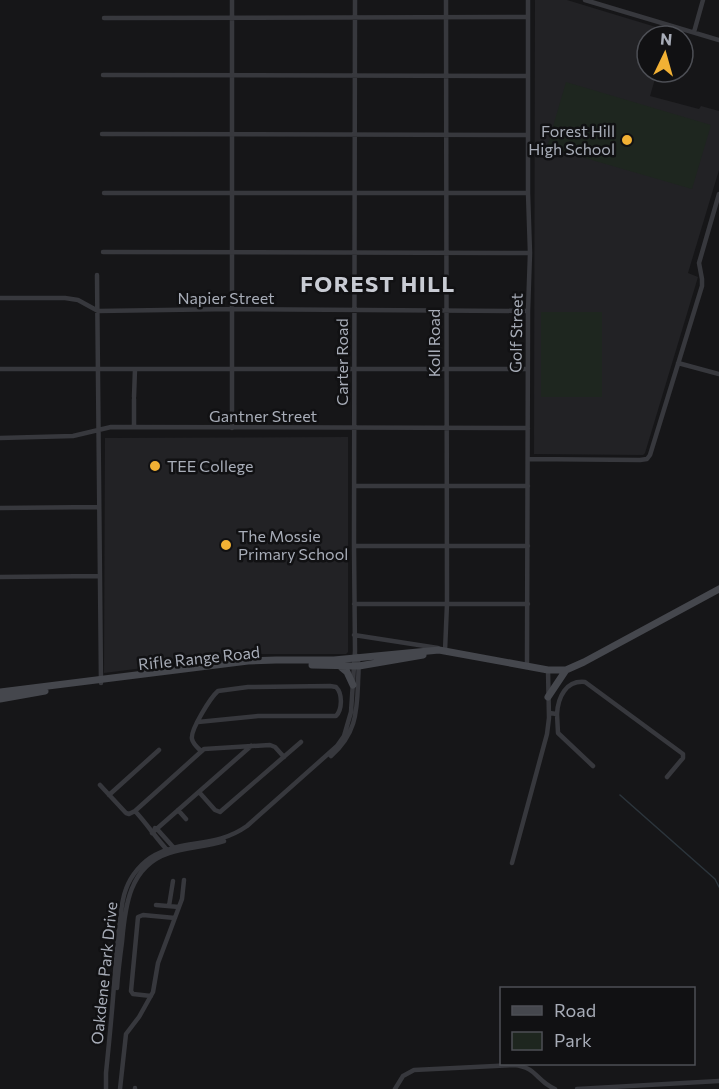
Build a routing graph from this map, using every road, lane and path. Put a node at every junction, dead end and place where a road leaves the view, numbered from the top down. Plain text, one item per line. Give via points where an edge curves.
1 (232, 0) edge
2 (355, 0) edge
3 (446, 0) edge
4 (528, 0) edge
5 (585, 0) edge
6 (703, 0) edge
7 (232, 17) junction
8 (355, 17) junction
9 (446, 17) junction
10 (528, 17) junction
11 (105, 18) dead end
12 (667, 24) edge
13 (695, 28) edge
14 (695, 32) edge
15 (719, 40) edge
16 (103, 75) dead end
17 (232, 76) junction
18 (355, 76) junction
19 (447, 76) junction
20 (528, 76) junction
21 (102, 134) dead end
22 (232, 134) junction
23 (354, 134) junction
24 (447, 134) junction
25 (528, 135) junction
26 (104, 193) dead end
27 (355, 193) junction
28 (528, 193) junction
29 (232, 194) junction
30 (447, 194) junction
31 (719, 194) edge
32 (718, 201) edge
33 (103, 252) dead end
34 (232, 252) junction
35 (355, 252) junction
36 (447, 252) junction
37 (530, 253) junction
38 (97, 274) dead end
39 (0, 298) edge
40 (232, 309) junction
41 (98, 310) junction
42 (354, 310) junction
43 (447, 310) junction
44 (528, 311) junction
45 (678, 363) junction
46 (0, 369) edge
47 (98, 369) junction
48 (135, 369) junction
49 (232, 369) junction
50 (446, 369) junction
51 (528, 369) junction
52 (354, 370) junction
53 (719, 374) edge
54 (134, 427) junction
55 (232, 428) junction
56 (355, 428) junction
57 (446, 428) junction
58 (528, 428) junction
59 (98, 429) junction
60 (0, 438) edge
61 (528, 459) junction
62 (354, 486) junction
63 (528, 486) junction
64 (446, 487) junction
65 (99, 507) junction
66 (0, 508) edge
67 (446, 545) junction
68 (354, 546) junction
69 (528, 546) junction
70 (100, 576) junction
71 (0, 577) edge
72 (719, 589) edge
73 (354, 604) junction
74 (447, 604) junction
75 (528, 604) junction
76 (354, 635) junction
77 (445, 650) junction
78 (356, 663) junction
79 (527, 666) junction
80 (341, 667) junction
81 (548, 670) junction
82 (566, 670) junction
83 (101, 681) junction
84 (353, 685) junction
85 (0, 693) edge
86 (548, 696) junction
87 (0, 699) edge
88 (549, 713) junction
89 (557, 714) junction
90 (198, 722) junction
91 (349, 730) junction
92 (301, 742) dead end
93 (252, 746) junction
94 (159, 750) dead end
95 (201, 751) junction
96 (284, 757) junction
97 (593, 766) dead end
98 (667, 777) dead end
99 (99, 785) dead end
100 (199, 792) junction
101 (109, 795) junction
102 (178, 810) junction
103 (135, 811) junction
104 (186, 819) dead end
105 (155, 831) junction
106 (171, 851) junction
107 (512, 863) dead end
108 (184, 880) dead end
109 (173, 881) dead end
110 (156, 905) dead end
111 (169, 906) junction
112 (179, 907) junction
113 (175, 918) junction
114 (151, 996) junction
115 (717, 1083) edge
116 (662, 1087) edge
117 (108, 1089) edge
118 (120, 1089) edge
119 (395, 1089) edge
120 (555, 1089) edge
121 (577, 1089) edge

1 - 7 street
2 - 8 street, Carter Road
3 - 9 street, Koll Road
4 - 10 street, Golf Street
5 - 12 street
6 - 13 street
7 - 8 street
7 - 11 street
7 - 17 street
8 - 9 street
8 - 18 street, Carter Road
9 - 10 street
9 - 19 street, Koll Road
10 - 20 street, Golf Street
14 - 15 street
16 - 17 street
17 - 18 street
17 - 22 street
18 - 19 street
18 - 23 street, Carter Road
19 - 20 street
19 - 24 street, Koll Road
20 - 25 street, Golf Street
21 - 22 street
22 - 23 street
22 - 29 street
23 - 24 street
23 - 27 street, Carter Road
24 - 25 street
24 - 30 street, Koll Road
25 - 28 street, Golf Street
26 - 29 street
27 - 29 street
27 - 30 street
27 - 35 street, Carter Road
28 - 30 street
28 - 37 street, Golf Street
29 - 34 street
30 - 36 street, Koll Road
31 - 32 street
32 - 45 street via 699,264 702,286
33 - 34 street
34 - 35 street
34 - 40 street
35 - 36 street
35 - 42 street, Carter Road
36 - 37 street
36 - 43 street, Koll Road
37 - 44 street, Golf Street
38 - 41 street
39 - 41 street, Napier Street via 65,297
40 - 41 street, Napier Street
40 - 42 street, Napier Street
40 - 49 street
41 - 47 street
42 - 43 street, Napier Street
42 - 52 street, Carter Road
43 - 44 street, Napier Street
43 - 50 street, Koll Road
44 - 51 street, Golf Street
45 - 53 street
45 - 61 street via 647,459
46 - 47 street
47 - 48 street
47 - 59 street
48 - 49 street
48 - 54 street
49 - 52 street
49 - 55 street
50 - 51 street
50 - 52 street
50 - 57 street, Koll Road
51 - 58 street, Golf Street
52 - 56 street, Carter Road
54 - 55 street, Gantner Street
54 - 59 street, Gantner Street
55 - 56 street, Gantner Street
56 - 57 street, Gantner Street
56 - 62 street, Carter Road
57 - 58 street, Gantner Street
57 - 64 street, Koll Road
58 - 61 street, Golf Street
59 - 60 street, Gantner Street via 74,436
59 - 65 street
61 - 63 street, Golf Street
62 - 64 street
62 - 68 street, Carter Road
63 - 64 street
63 - 69 street, Golf Street
64 - 67 street, Koll Road
65 - 66 street
65 - 70 street
67 - 68 street
67 - 69 street
67 - 74 street, Koll Road
68 - 73 street, Carter Road
69 - 75 street, Golf Street
70 - 71 street
70 - 83 street
72 - 82 main road
73 - 74 street
73 - 76 street, Carter Road
74 - 75 street
74 - 77 street, Koll Road
75 - 79 street, Golf Street
76 - 77 street
76 - 78 street, Carter Road
77 - 78 main road, Rifle Range Road
77 - 79 main road
78 - 80 main road, Rifle Range Road
78 - 83 main road, Rifle Range Road via 248,661
78 - 84 street, Oakdene Park Drive
78 - 91 street, Oakdene Park Drive via 358,707
79 - 81 main road
80 - 83 main road, Rifle Range Road via 264,663
80 - 84 main road
81 - 82 main road
81 - 86 street
82 - 86 main road
83 - 85 main road, Rifle Range Road
83 - 87 main road, Rifle Range Road
84 - 91 street, Oakdene Park Drive
86 - 88 street
88 - 89 street
88 - 107 street via 547,734
89 - 97 street via 558,733
89 - 98 street via 558,702 566,689 585,682 683,754
90 - 90 street via 214,694 222,689 330,686 340,694 336,716 258,716
90 - 95 street via 192,739
91 - 106 street, Oakdene Park Drive via 337,746 239,831
92 - 96 street
93 - 95 street
93 - 96 street via 270,745
93 - 100 street
94 - 101 street
95 - 103 street
96 - 100 street via 220,812
99 - 101 street
100 - 102 street
101 - 103 street via 126,813
102 - 104 street
102 - 105 street
103 - 105 street
105 - 106 street
106 - 117 street, Oakdene Park Drive via 141,873 127,901
108 - 112 street
109 - 111 street
110 - 111 street
111 - 112 street
112 - 113 street
113 - 114 street
113 - 114 street via 141,915 138,919 131,991
114 - 118 street via 126,1034
115 - 116 street
116 - 121 street
119 - 120 street via 406,1074 419,1070 514,1065 529,1068

